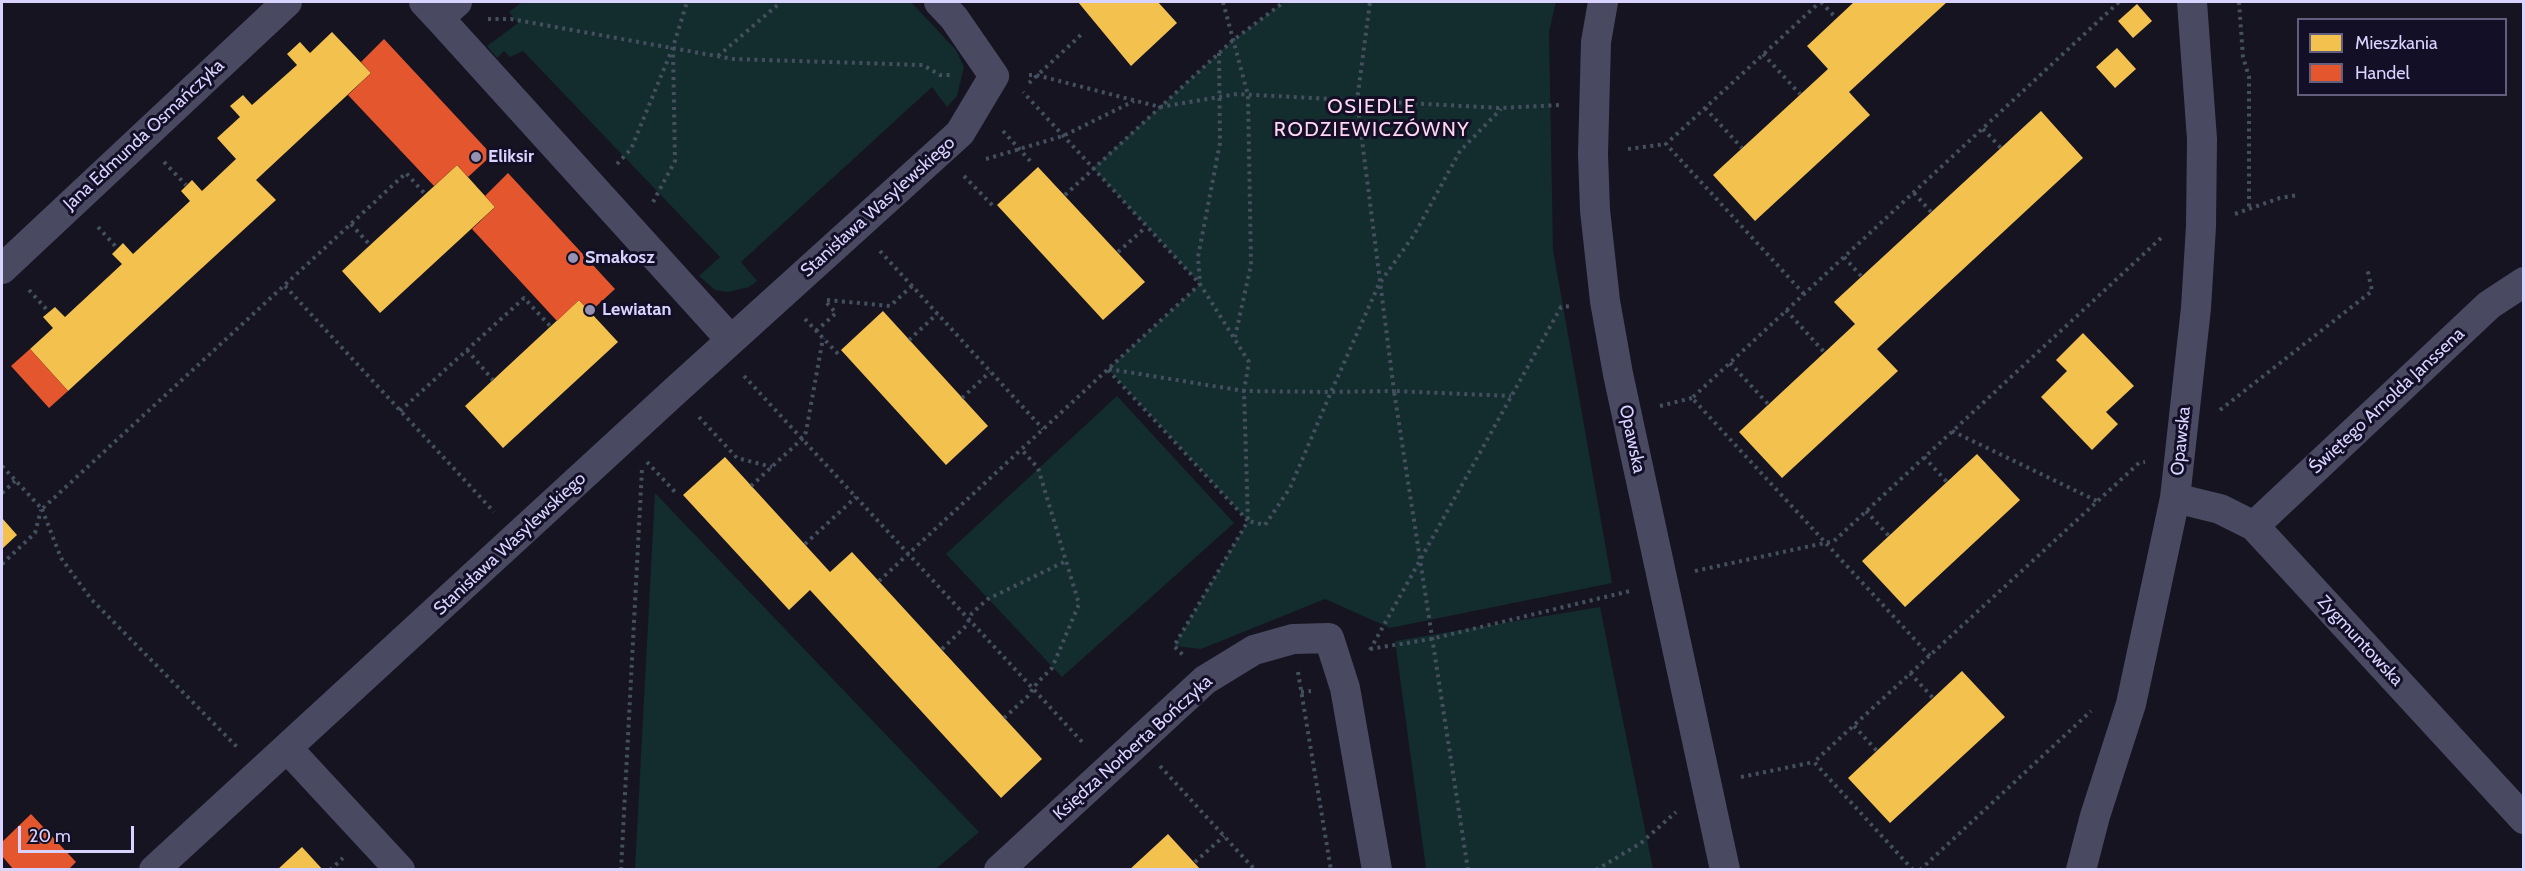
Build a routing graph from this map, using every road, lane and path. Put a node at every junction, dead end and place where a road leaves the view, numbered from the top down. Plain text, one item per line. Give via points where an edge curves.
1 (287, 2) edge
2 (687, 2) edge
3 (781, 2) edge
4 (939, 2) edge
5 (1223, 2) edge
6 (1284, 2) edge
7 (1370, 2) edge
8 (1603, 2) edge
9 (1821, 2) edge
10 (2119, 2) edge
11 (2192, 2) edge
12 (2240, 2) edge
13 (440, 7) edge
14 (1836, 18) dead end
15 (1084, 32) dead end
16 (1232, 41) junction
17 (673, 47) junction
18 (1219, 53) junction
19 (1763, 54) junction
20 (717, 56) junction
21 (1036, 75) junction
22 (994, 76) junction
23 (1022, 91) junction
24 (1800, 94) dead end
25 (1248, 95) junction
26 (1218, 98) junction
27 (1015, 99) dead end
28 (1135, 100) junction
29 (1357, 101) junction
30 (978, 103) junction
31 (1594, 104) junction
32 (1160, 107) junction
33 (1501, 108) junction
34 (1705, 108) junction
35 (1983, 129) junction
36 (1063, 136) junction
37 (1742, 148) dead end
38 (2001, 148) dead end
39 (1020, 150) junction
40 (949, 159) junction
41 (1032, 163) dead end
42 (1093, 168) junction
43 (593, 188) junction
44 (1914, 193) junction
45 (425, 194) dead end
46 (1065, 195) dead end
47 (2298, 195) dead end
48 (995, 208) dead end
49 (2249, 209) junction
50 (1931, 212) dead end
51 (351, 224) junction
52 (857, 226) junction
53 (1146, 226) junction
54 (2201, 226) junction
55 (636, 235) junction
56 (370, 245) dead end
57 (1118, 252) dead end
58 (1844, 257) junction
59 (2367, 267) dead end
60 (2, 269) edge
61 (1861, 276) dead end
62 (2523, 282) edge
63 (1200, 284) junction
64 (1379, 284) junction
65 (285, 286) junction
66 (912, 286) junction
67 (781, 294) junction
68 (1804, 294) junction
69 (824, 300) dead end
70 (1605, 301) junction
71 (1786, 310) junction
72 (937, 314) junction
73 (551, 327) dead end
74 (823, 338) junction
75 (909, 339) dead end
76 (1234, 339) junction
77 (727, 344) junction
78 (467, 351) junction
79 (1825, 352) dead end
80 (839, 355) dead end
81 (1730, 363) junction
82 (1108, 369) junction
83 (990, 372) junction
84 (494, 380) dead end
85 (675, 391) junction
86 (1244, 391) junction
87 (1394, 391) junction
88 (1331, 392) junction
89 (1511, 396) junction
90 (962, 398) dead end
91 (1768, 404) dead end
92 (400, 411) junction
93 (2183, 418) junction
94 (1043, 429) junction
95 (1952, 431) junction
96 (802, 439) junction
97 (1021, 449) junction
98 (1924, 457) junction
99 (2179, 460) junction
100 (2, 466) edge
101 (773, 467) junction
102 (15, 481) junction
103 (1947, 482) dead end
104 (751, 486) dead end
105 (2, 493) edge
106 (677, 494) dead end
107 (856, 497) junction
108 (2175, 498) junction
109 (2097, 501) junction
110 (42, 509) junction
111 (1866, 511) junction
112 (1248, 521) junction
113 (2254, 526) junction
114 (1889, 536) dead end
115 (517, 538) junction
116 (1825, 543) junction
117 (805, 544) dead end
118 (908, 554) junction
119 (1420, 558) junction
120 (1066, 561) junction
121 (2, 564) edge
122 (1662, 580) junction
123 (879, 581) dead end
124 (969, 620) junction
125 (1293, 639) junction
126 (1431, 639) junction
127 (1174, 646) dead end
128 (1370, 649) junction
129 (942, 650) dead end
130 (1930, 656) junction
131 (1910, 673) junction
132 (1345, 688) junction
133 (1033, 689) junction
134 (1302, 692) junction
135 (1933, 698) dead end
136 (2131, 704) junction
137 (1005, 718) dead end
138 (1854, 726) junction
139 (1138, 742) junction
140 (287, 748) junction
141 (1877, 751) dead end
142 (1814, 762) junction
143 (1107, 770) junction
144 (261, 772) junction
145 (1707, 784) junction
146 (2523, 819) edge
147 (1224, 836) junction
148 (1195, 862) dead end
149 (154, 870) edge
150 (400, 870) edge
151 (621, 870) edge
152 (999, 870) edge
153 (1255, 870) edge
154 (1331, 870) edge
155 (1377, 870) edge
156 (1468, 870) edge
157 (1596, 870) edge
158 (1725, 870) edge
159 (1913, 870) edge
160 (1920, 870) edge
161 (2081, 870) edge

1 - 60 street, Jana Edmunda Osmańczyka
2 - 17 path
3 - 20 path
4 - 22 street
5 - 16 path
6 - 16 path
7 - 29 path
8 - 31 street, Opawska via 1596,42
9 - 14 path
9 - 19 path
10 - 35 path
11 - 54 street, Opawska via 2202,139
12 - 49 path via 2243,57 2249,77
13 - 17 path
13 - 43 street
15 - 21 path
16 - 18 path
16 - 25 path
17 - 20 path
17 - 43 path via 631,149
17 - 55 path via 675,161
18 - 26 path
18 - 32 path
19 - 24 path
19 - 34 path
20 - 22 path via 923,65 940,75
21 - 22 path
21 - 23 path
21 - 28 path
22 - 30 street, Stanisława Wasylewskiego
23 - 27 path
23 - 36 path
25 - 26 path
25 - 29 path
25 - 76 path via 1251,265
26 - 32 path
26 - 63 path via 1220,143 1198,257
28 - 32 path
28 - 36 path
29 - 33 path
29 - 64 path
30 - 39 path
30 - 40 street, Stanisława Wasylewskiego
31 - 33 path
31 - 70 street, Opawska via 1595,210
32 - 42 path
33 - 64 path via 1460,151 1414,235
34 - 37 path
34 - 68 path via 1666,144
35 - 38 path
35 - 44 path
36 - 39 path
36 - 42 path
39 - 40 path
39 - 41 path
40 - 48 path
40 - 52 street, Stanisława Wasylewskiego
42 - 46 path
42 - 53 path
43 - 55 street
44 - 50 path
44 - 58 path
45 - 51 path via 406,173
47 - 49 path
49 - 54 path
51 - 56 path
51 - 65 path
52 - 66 path
52 - 67 street, Stanisława Wasylewskiego
53 - 57 path
53 - 63 path
54 - 93 street, Opawska
54 - 95 path via 2161,238
55 - 77 street
58 - 61 path
58 - 68 path
59 - 93 path via 2372,291 2233,401 2205,419
62 - 113 street, Świętego Arnolda Janssena via 2489,305
63 - 76 path
63 - 82 path
64 - 87 path
64 - 88 path
65 - 92 path
65 - 110 path
66 - 69 path via 890,306
66 - 72 path
67 - 74 path
67 - 77 street, Stanisława Wasylewskiego
68 - 71 path
70 - 89 path via 1561,307
70 - 122 street, Opawska
71 - 79 path
71 - 81 path
72 - 75 path
72 - 83 path
73 - 78 path via 524,298
74 - 80 path
74 - 96 path via 807,432
76 - 86 path via 1249,362
77 - 85 street, Stanisława Wasylewskiego
77 - 96 path via 737,369
78 - 84 path
78 - 92 path
81 - 91 path
81 - 116 path via 1692,398
82 - 86 path
82 - 94 path
82 - 112 path
83 - 90 path
83 - 94 path
85 - 101 path via 737,458
85 - 115 street, Stanisława Wasylewskiego
86 - 88 path
86 - 112 path
87 - 88 path
87 - 89 path
87 - 119 path
88 - 112 path via 1290,488 1265,525
89 - 119 path
92 - 115 path
93 - 99 street, Opawska
94 - 97 path
95 - 98 path
95 - 109 path
96 - 101 path
96 - 107 path
97 - 118 path
97 - 120 path via 1038,468
98 - 103 path
98 - 111 path
99 - 108 street, Opawska
99 - 109 path via 2139,463
100 - 102 path
101 - 104 path
102 - 105 path
102 - 110 path
106 - 151 path via 642,457
107 - 117 path
107 - 118 path
108 - 113 street, Zygmuntowska via 2220,509
108 - 136 street, Opawska
109 - 130 path
110 - 121 path via 35,533
110 - 144 path via 61,558 91,599
111 - 114 path
111 - 116 path via 1834,541
112 - 127 path
113 - 146 street, Zygmuntowska
115 - 140 street, Stanisława Wasylewskiego
116 - 122 path
116 - 130 path
118 - 123 path
118 - 124 path
119 - 126 path
119 - 128 path
120 - 124 path via 987,599
120 - 133 path via 1079,604 1052,668
122 - 126 path
122 - 145 street, Opawska
124 - 129 path
124 - 133 path
125 - 132 street, Księdza Norberta Bończyka via 1329,638
125 - 134 path
125 - 139 street, Księdza Norberta Bończyka via 1254,650 1205,680
126 - 128 path
126 - 156 path
128 - 132 path
130 - 131 path
131 - 135 path
131 - 138 path
132 - 134 path
132 - 155 street, Księdza Norberta Bończyka
133 - 137 path
133 - 143 path
134 - 154 path
136 - 160 path via 2104,700
136 - 161 street, Opawska
138 - 141 path
138 - 142 path
139 - 143 street, Księdza Norberta Bończyka
139 - 147 path
140 - 144 street, Stanisława Wasylewskiego
140 - 150 street
142 - 145 path
142 - 159 path
143 - 152 street, Księdza Norberta Bończyka
144 - 149 street, Stanisława Wasylewskiego
145 - 157 path via 1641,843
145 - 158 street, Opawska
147 - 148 path
147 - 153 path

